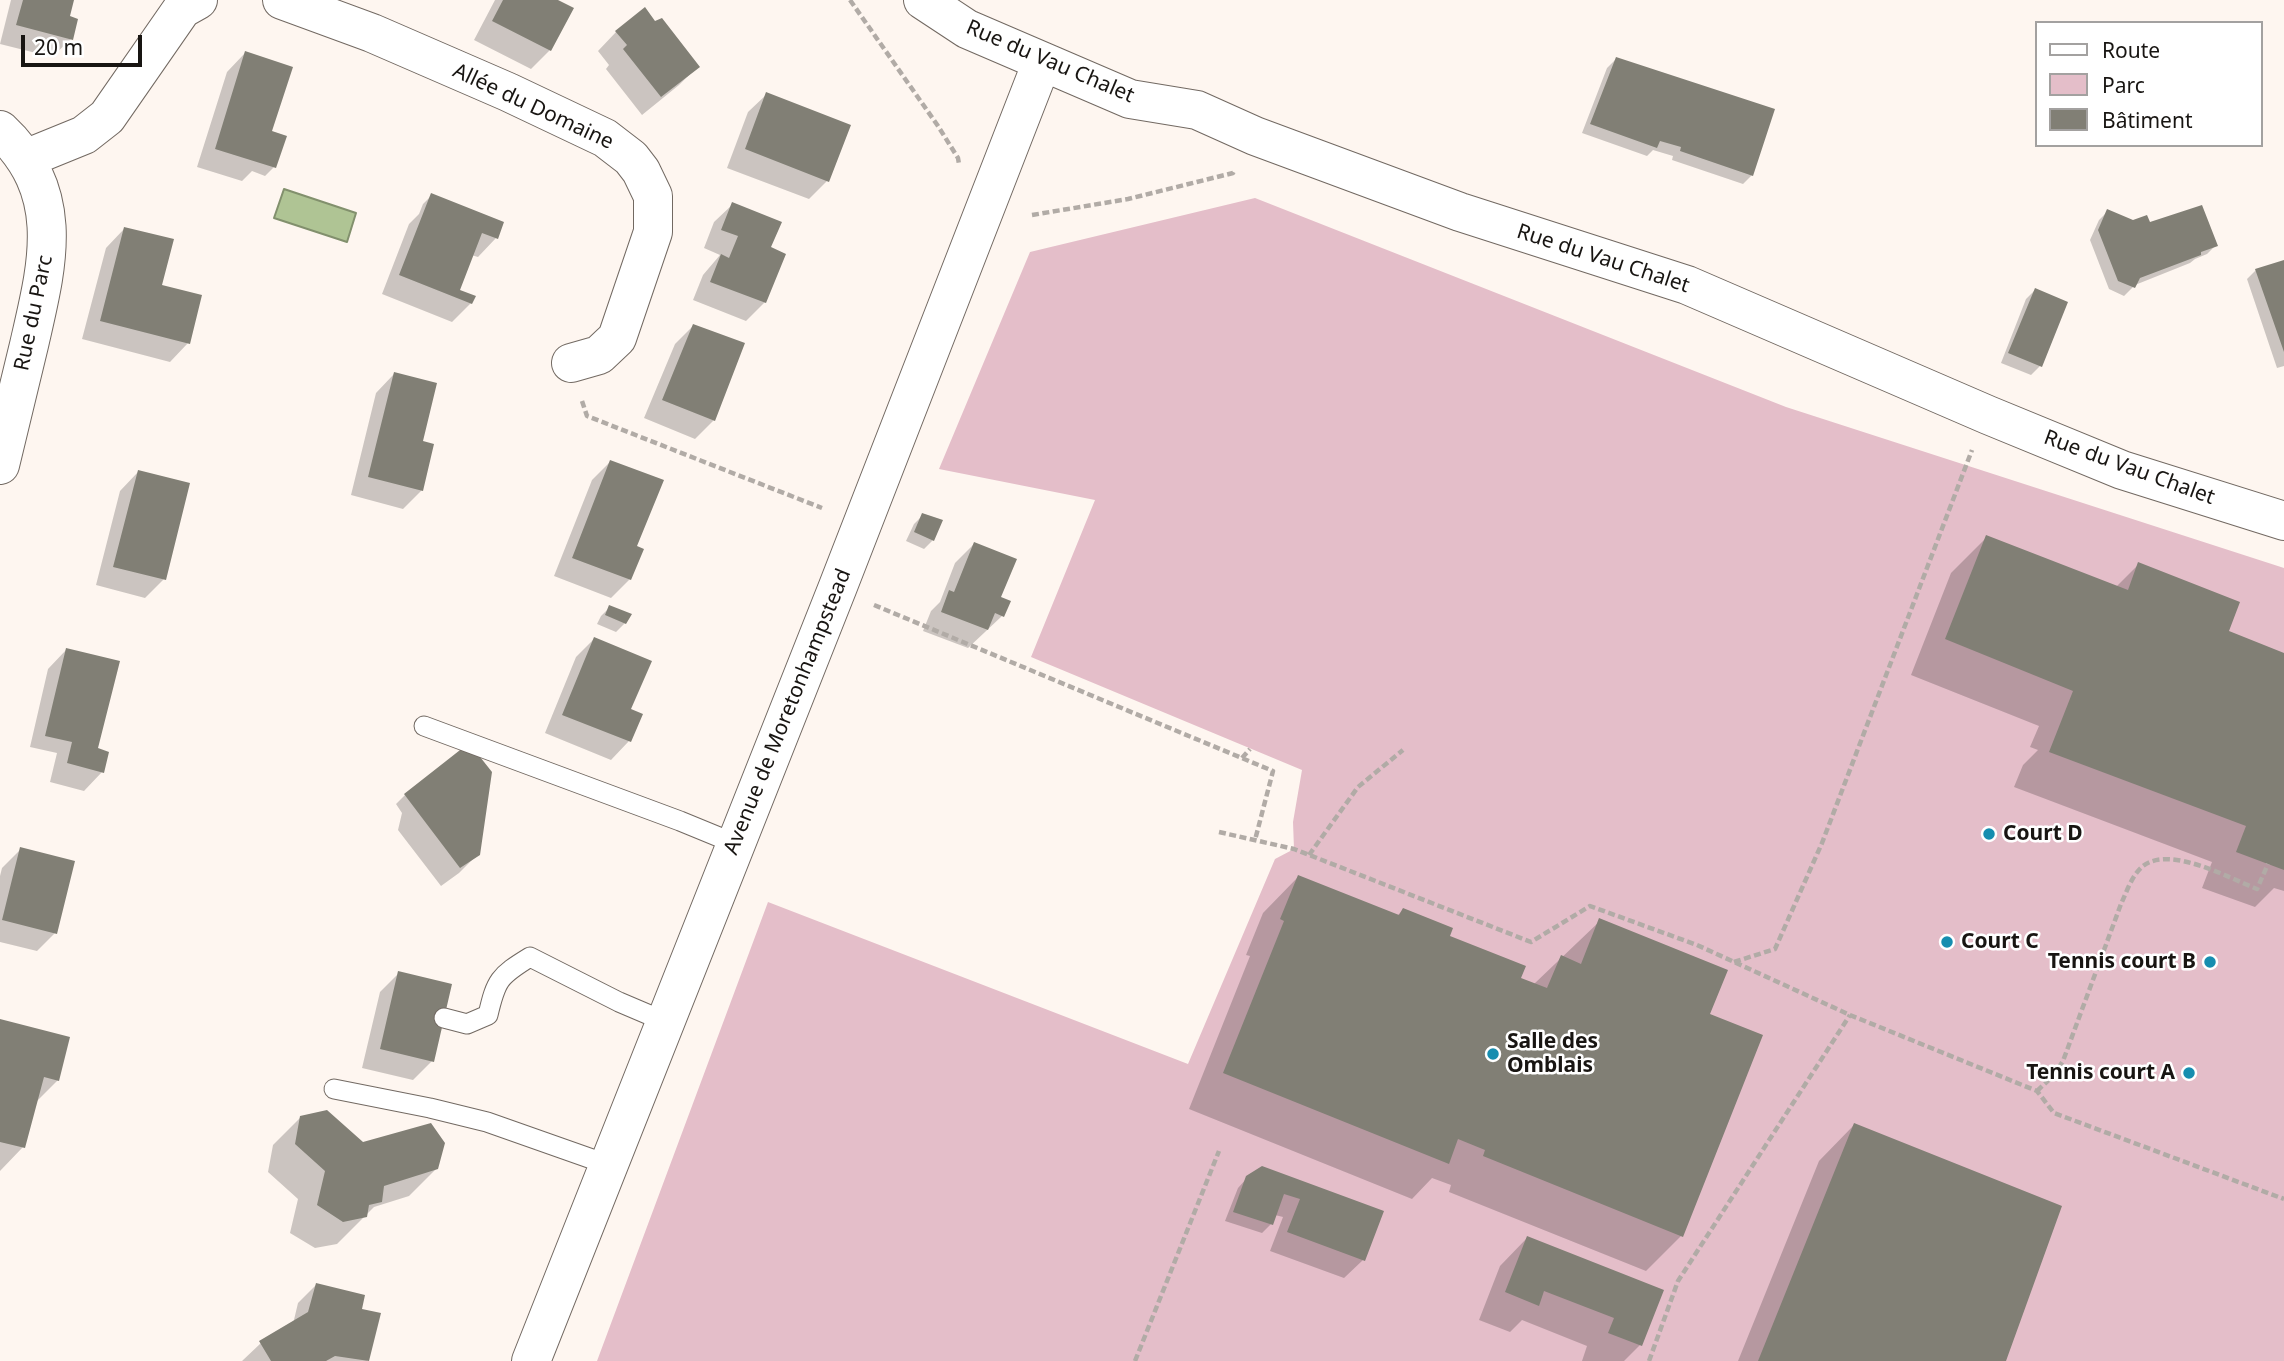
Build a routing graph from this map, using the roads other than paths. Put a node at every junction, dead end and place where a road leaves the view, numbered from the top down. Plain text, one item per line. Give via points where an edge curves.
1 (198, 0) edge
2 (282, 0) edge
3 (923, 0) edge
4 (1042, 62) junction
5 (0, 130) edge
6 (25, 159) junction
7 (571, 363) road end
8 (0, 465) edge
9 (2284, 520) edge
10 (424, 726) dead end
11 (736, 844) junction
12 (444, 1018) dead end
13 (666, 1022) junction
14 (334, 1089) dead end
15 (608, 1166) junction
16 (531, 1361) edge

1 - 6 street via 181,9 107,117 84,135
2 - 7 street, Allée du Domaine via 508,92 605,138 631,158 653,196 653,232 617,338 599,355
3 - 4 street, Rue du Vau Chalet via 967,29
4 - 9 street, Rue du Vau Chalet via 1130,99 1197,110 1460,212 1687,285 2122,470
4 - 11 street, Avenue de Moretonhampstead
5 - 6 street, Rue du Parc
6 - 8 street, Rue du Parc via 46,211 48,255
10 - 11 lane
11 - 13 street, Avenue de Moretonhampstead
12 - 13 lane via 467,1024 488,1015 494,988 506,971 530,957
13 - 15 street, Avenue de Moretonhampstead
14 - 15 lane via 487,1122
15 - 16 street, Avenue de Moretonhampstead

